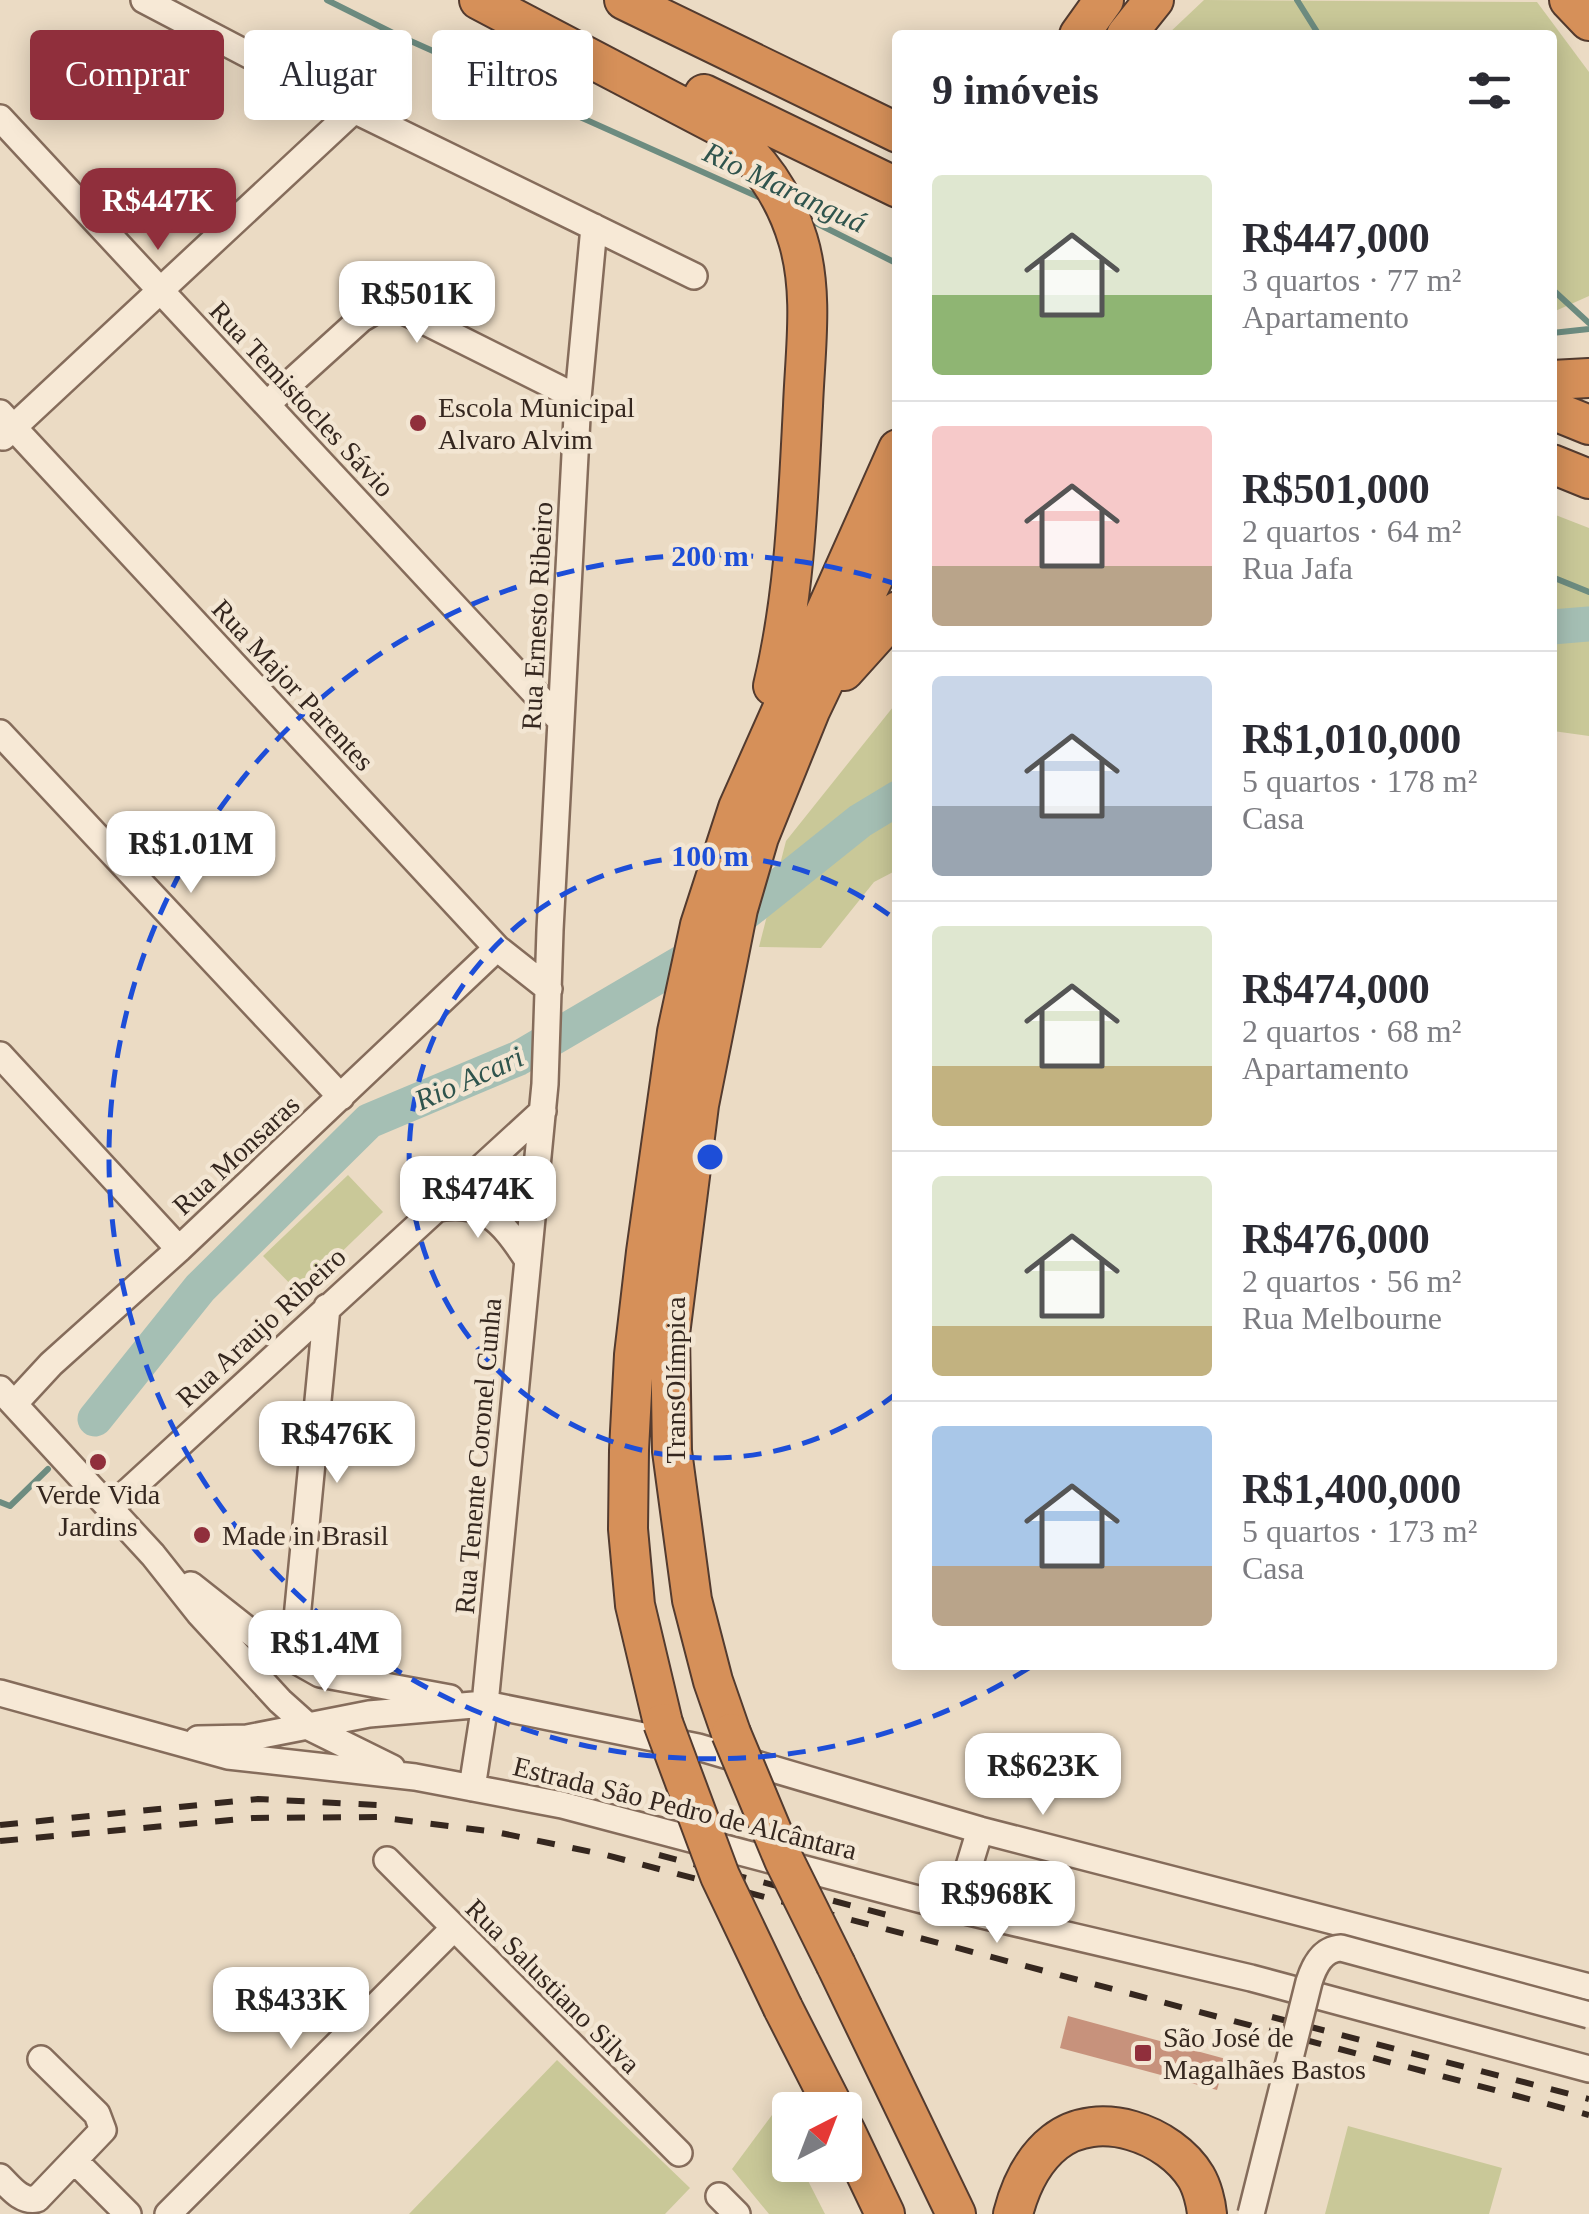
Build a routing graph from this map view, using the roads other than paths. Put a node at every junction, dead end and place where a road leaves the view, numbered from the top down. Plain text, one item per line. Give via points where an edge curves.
1 (144, 0) edge
2 (479, 0) edge
3 (508, 0) edge
4 (624, 0) edge
5 (1104, 0) edge
6 (1154, 0) edge
7 (1569, 0) edge
8 (1589, 21) edge
9 (1083, 30) edge
10 (1130, 30) edge
11 (244, 52) edge
12 (0, 118) edge
13 (343, 120) edge
14 (375, 120) edge
15 (892, 130) edge
16 (892, 185) edge
17 (594, 226) junction
18 (694, 276) dead end
19 (158, 290) junction
20 (1589, 378) edge
21 (1557, 380) edge
22 (578, 398) junction
23 (267, 404) junction
24 (1557, 412) edge
25 (1589, 425) edge
26 (4, 427) edge
27 (892, 462) edge
28 (1557, 466) edge
29 (1589, 479) edge
30 (892, 540) edge
31 (892, 618) edge
32 (810, 711) junction
33 (561, 722) junction
34 (0, 733) edge
35 (736, 813) junction
36 (497, 948) junction
37 (548, 999) junction
38 (0, 1055) edge
39 (341, 1097) junction
40 (543, 1111) junction
41 (433, 1209) junction
42 (179, 1249) junction
43 (527, 1258) junction
44 (327, 1307) junction
45 (7, 1396) edge
46 (110, 1508) junction
47 (153, 1555) junction
48 (293, 1660) junction
49 (0, 1693) edge
50 (485, 1704) junction
51 (309, 1727) junction
52 (168, 1740) junction
53 (415, 1777) junction
54 (472, 1788) junction
55 (980, 1830) junction
56 (387, 1860) dead end
57 (956, 1908) junction
58 (453, 1929) junction
59 (1589, 1987) edge
60 (1589, 2015) edge
61 (41, 2059) dead end
62 (1589, 2069) edge
63 (826, 2092) edge
64 (678, 2153) dead end
65 (76, 2162) junction
66 (862, 2166) edge
67 (0, 2177) edge
68 (952, 2206) edge
69 (128, 2214) edge
70 (168, 2214) edge
71 (885, 2214) edge
72 (1012, 2214) edge
73 (1208, 2214) edge
74 (1252, 2214) edge

1 - 11 street
2 - 35 highway via 723,128 772,180 799,243 807,290 796,547 787,621
3 - 16 highway
4 - 15 highway
5 - 9 highway
6 - 10 highway
7 - 8 highway
12 - 19 street, Rua Temistocles Sávio
13 - 19 street
14 - 17 street
17 - 18 street
17 - 22 street, Rua Ernesto Ribeiro
19 - 23 street, Rua Temistocles Sávio
19 - 26 street
20 - 21 highway
22 - 23 street via 394,306 361,320
22 - 33 street, Rua Ernesto Ribeiro
23 - 33 street, Rua Temistocles Sávio
24 - 25 highway
26 - 36 street, Rua Major Parentes
27 - 35 highway, TransOlímpica
28 - 29 highway
30 - 32 highway, TransOlímpica
31 - 32 highway
32 - 68 highway, TransOlímpica, bridge via 738,909 699,1105 670,1334 672,1450 692,1600 731,1732 784,1860
33 - 37 street, Rua Ernesto Ribeiro
34 - 39 street
35 - 63 highway, TransOlímpica, bridge via 700,925 677,1032 642,1286 628,1529 636,1606 683,1784 720,1876
36 - 37 street, Rua Major Parentes
36 - 39 street, Rua Monsaras
37 - 40 street, Rua Tenente Coronel Cunha
38 - 42 street
39 - 42 street, Rua Monsaras
40 - 41 street, Rua Araujo Ribeiro
40 - 43 street, Rua Tenente Coronel Cunha
41 - 43 street via 466,1206 489,1214
41 - 44 street, Rua Araujo Ribeiro
42 - 45 street, Rua Monsaras
43 - 50 street, Rua Tenente Coronel Cunha
44 - 46 street, Rua Araujo Ribeiro
44 - 48 street
45 - 46 street
46 - 47 street
47 - 48 street
47 - 51 street via 236,1655
48 - 50 street via 345,1680
49 - 52 street, Estrada São Pedro de Alcântara
50 - 51 street, Estrada São Pedro de Alcântara via 369,1714
50 - 54 street, Rua Tenente Coronel Cunha
50 - 55 street, Estrada São Pedro de Alcântara via 698,1747
51 - 52 street, Estrada São Pedro de Alcântara via 247,1738
51 - 53 street
52 - 53 street, Estrada São Pedro de Alcântara via 228,1756
53 - 54 street, Estrada São Pedro de Alcântara
54 - 57 street, Estrada São Pedro de Alcântara via 562,1805
55 - 57 street
55 - 59 street, Estrada São Pedro de Alcântara
56 - 58 street, Rua Salustiano Silva
57 - 62 street, Estrada São Pedro de Alcântara
58 - 64 street, Rua Salustiano Silva
58 - 70 street
60 - 74 street, bridge via 1341,1948 1326,1952 1313,1970
61 - 65 street via 103,2123 99,2138
65 - 67 street via 38,2199 19,2195
65 - 69 street
66 - 71 highway
72 - 73 highway via 1020,2188 1056,2140 1104,2126 1159,2141 1197,2178

